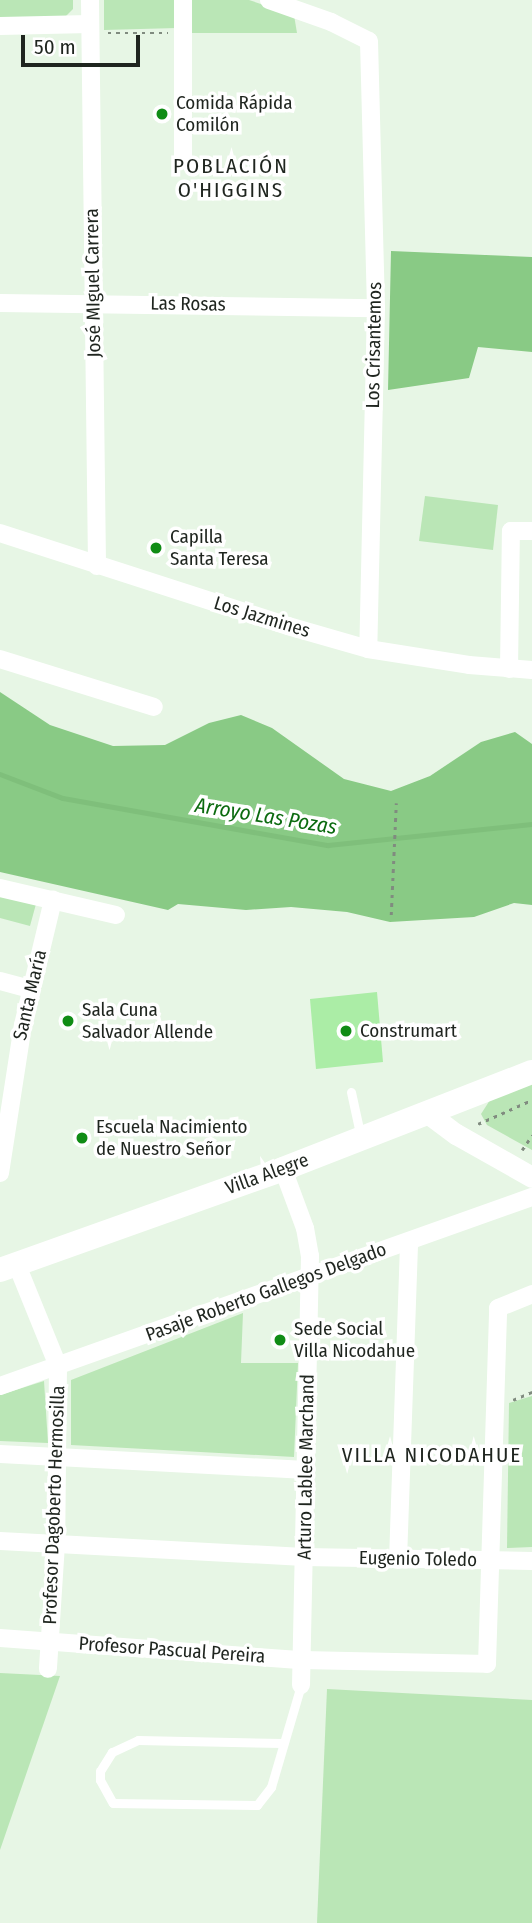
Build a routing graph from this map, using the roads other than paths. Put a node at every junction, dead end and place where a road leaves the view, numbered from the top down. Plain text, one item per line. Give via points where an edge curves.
1 (90, 0) edge
2 (183, 0) edge
3 (269, 0) edge
4 (0, 26) edge
5 (91, 28) junction
6 (183, 160) dead end
7 (93, 302) junction
8 (0, 303) edge
9 (376, 308) junction
10 (532, 531) edge
11 (0, 533) edge
12 (97, 566) junction
13 (368, 649) junction
14 (0, 659) edge
15 (509, 669) junction
16 (532, 670) edge
17 (154, 707) dead end
18 (0, 888) edge
19 (53, 900) junction
20 (116, 915) dead end
21 (0, 981) edge
22 (30, 989) junction
23 (8, 1056) edge
24 (532, 1072) edge
25 (351, 1092) dead end
26 (429, 1114) junction
27 (362, 1140) junction
28 (1, 1165) edge
29 (283, 1169) junction
30 (532, 1177) edge
31 (532, 1197) edge
32 (409, 1242) junction
33 (9, 1267) edge
34 (309, 1278) junction
35 (532, 1294) edge
36 (58, 1366) junction
37 (0, 1386) edge
38 (0, 1454) edge
39 (58, 1455) junction
40 (307, 1470) junction
41 (0, 1541) edge
42 (56, 1544) junction
43 (304, 1557) junction
44 (398, 1560) junction
45 (491, 1560) junction
46 (532, 1561) edge
47 (0, 1638) edge
48 (50, 1641) junction
49 (302, 1660) junction
50 (48, 1669) dead end
51 (301, 1685) joint
52 (282, 1743) junction

1 - 5 street, José MIguel Carrera
2 - 6 street
3 - 9 street, Los Crisantemos via 369,41
4 - 5 street
5 - 7 street, José MIguel Carrera
7 - 8 street, Las Rosas
7 - 9 street, Las Rosas
7 - 12 street, José MIguel Carrera
9 - 13 street, Los Crisantemos
10 - 15 street via 511,531
11 - 12 street, Los Jazmines
12 - 13 street, Los Jazmines
13 - 15 street, Los Jazmines
14 - 17 street
15 - 16 street, Los Jazmines
18 - 19 street
19 - 20 street
19 - 22 street, Santa María
21 - 22 street
22 - 23 street, Santa María
23 - 28 street, Santa María
24 - 26 main road, Villa Alegre
25 - 27 lane
26 - 27 main road, Villa Alegre
26 - 30 street
27 - 29 main road, Villa Alegre
29 - 33 main road, Villa Alegre
29 - 34 street, Arturo Lablee Marchand via 305,1228
31 - 32 street, Pasaje Roberto Gallegos Delgado
32 - 34 street, Pasaje Roberto Gallegos Delgado
32 - 44 street
33 - 36 street, Profesor Dagoberto Hermosilla
34 - 36 street, Pasaje Roberto Gallegos Delgado
34 - 40 street, Arturo Lablee Marchand
35 - 45 street via 498,1308
36 - 37 street, Pasaje Roberto Gallegos Delgado
36 - 39 street, Profesor Dagoberto Hermosilla
38 - 39 street
39 - 40 street
39 - 42 street, Profesor Dagoberto Hermosilla
40 - 43 street, Arturo Lablee Marchand
41 - 42 street, Eugenio Toledo
42 - 43 street, Eugenio Toledo
42 - 48 street, Profesor Dagoberto Hermosilla
43 - 44 street, Eugenio Toledo
43 - 49 street, Arturo Lablee Marchand
44 - 45 street, Eugenio Toledo
45 - 46 street, Eugenio Toledo
45 - 49 street, Profesor Pascual Pereira via 487,1664
47 - 48 street, Profesor Pascual Pereira
48 - 49 street, Profesor Pascual Pereira
48 - 50 street, Profesor Dagoberto Hermosilla
49 - 51 street, Arturo Lablee Marchand
51 - 52 lane
52 - 52 lane via 138,1741 112,1752 100,1771 100,1780 113,1803 257,1805 271,1787

